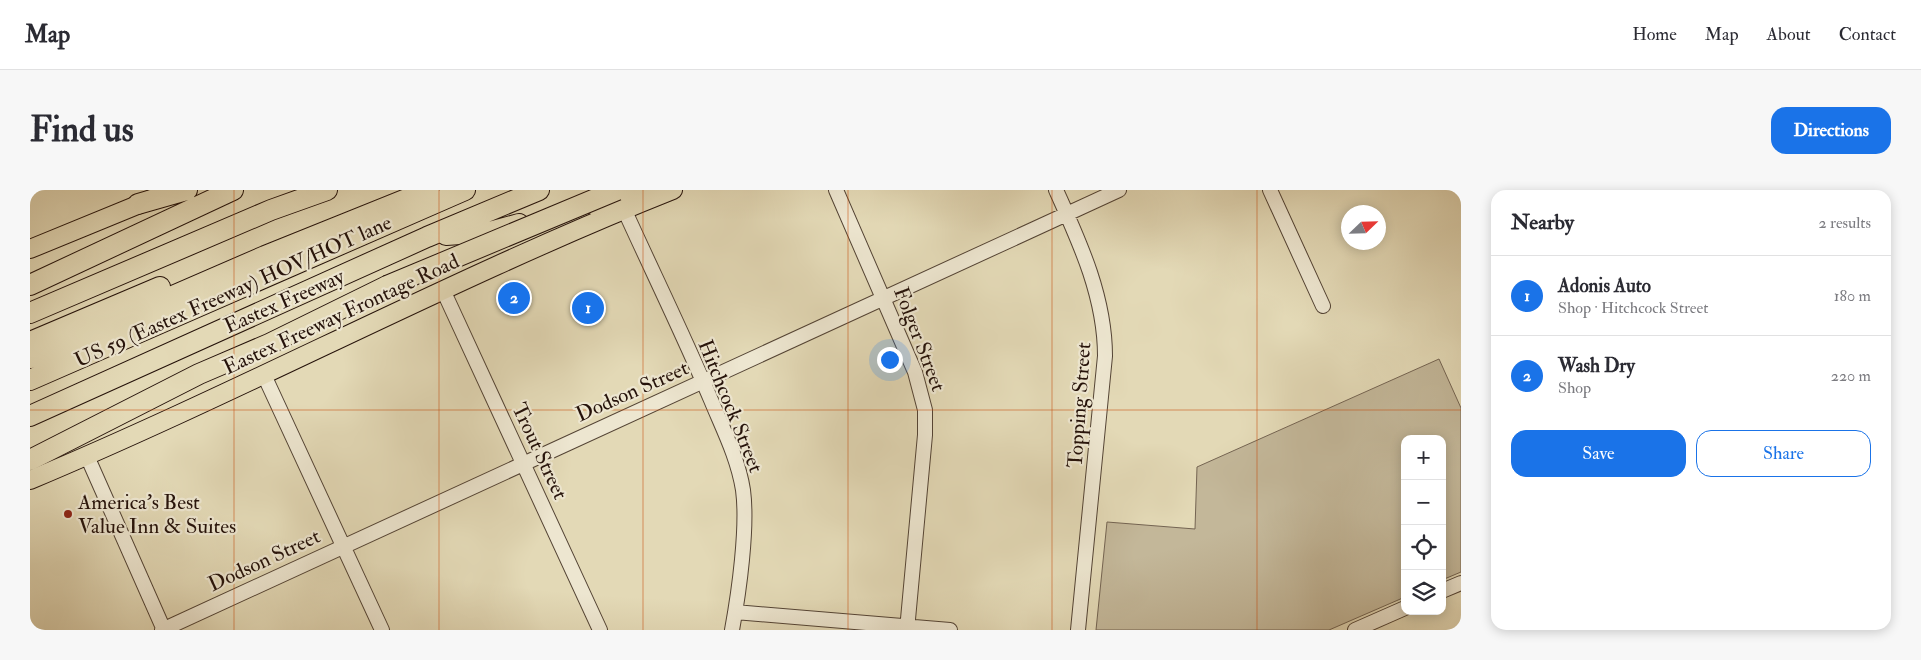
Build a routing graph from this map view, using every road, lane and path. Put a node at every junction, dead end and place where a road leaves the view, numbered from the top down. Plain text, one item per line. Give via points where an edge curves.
1 (173, 190) edge
2 (187, 190) edge
3 (233, 190) edge
4 (326, 190) edge
5 (404, 190) edge
6 (429, 190) edge
7 (448, 190) edge
8 (465, 190) edge
9 (539, 190) edge
10 (617, 190) edge
11 (654, 190) edge
12 (673, 190) edge
13 (836, 190) edge
14 (1056, 190) edge
15 (1119, 190) edge
16 (1270, 190) edge
17 (138, 204) junction
18 (624, 209) junction
19 (1067, 214) junction
20 (427, 237) junction
21 (30, 249) edge
22 (30, 284) edge
23 (443, 290) junction
24 (884, 298) junction
25 (1323, 306) dead end
26 (145, 312) junction
27 (30, 313) edge
28 (30, 342) edge
29 (30, 358) edge
30 (30, 366) edge
31 (264, 375) junction
32 (30, 380) edge
33 (703, 381) junction
34 (30, 416) edge
35 (87, 456) junction
36 (30, 460) edge
37 (523, 462) junction
38 (30, 480) edge
39 (343, 545) junction
40 (1461, 583) edge
41 (1446, 590) edge
42 (1401, 610) edge
43 (735, 612) junction
44 (907, 628) edge
45 (164, 630) edge
46 (382, 630) edge
47 (600, 630) edge
48 (732, 630) edge
49 (950, 630) edge
50 (1078, 630) edge
51 (1355, 630) edge

1 - 17 main road
2 - 17 highway
3 - 22 highway
4 - 27 highway via 271,210
5 - 28 highway via 180,278
6 - 26 highway via 265,256
7 - 26 highway
8 - 32 highway, US 59 (Eastex Freeway) HOV/HOT lane
9 - 20 highway, Eastex Freeway
10 - 36 highway, bridge via 387,286 269,344 199,374
11 - 20 highway via 490,232
12 - 18 main road, Eastex Freeway Frontage Road
13 - 24 street, Folger Street
14 - 19 street, Topping Street
15 - 19 street, Dodson Street
16 - 25 street
17 - 21 main road
18 - 23 main road, Eastex Freeway Frontage Road
18 - 33 street, Hitchcock Street
19 - 24 street, Dodson Street
19 - 50 street, Topping Street via 1097,292 1105,336
20 - 34 highway, Eastex Freeway
23 - 31 main road, Eastex Freeway Frontage Road
23 - 37 street, Trout Street
24 - 33 street, Dodson Street
24 - 44 street, Folger Street via 915,372 925,410
26 - 29 highway
26 - 30 highway
31 - 35 main road, Eastex Freeway Frontage Road
31 - 39 street
33 - 37 street, Dodson Street
33 - 43 street, Hitchcock Street via 730,446 743,490
35 - 38 main road, Eastex Freeway Frontage Road
35 - 45 street
37 - 39 street, Dodson Street
37 - 47 street, Trout Street
39 - 45 street, Dodson Street
39 - 46 street
40 - 41 street
42 - 51 street
43 - 44 street
43 - 48 street, Hitchcock Street
44 - 49 street

